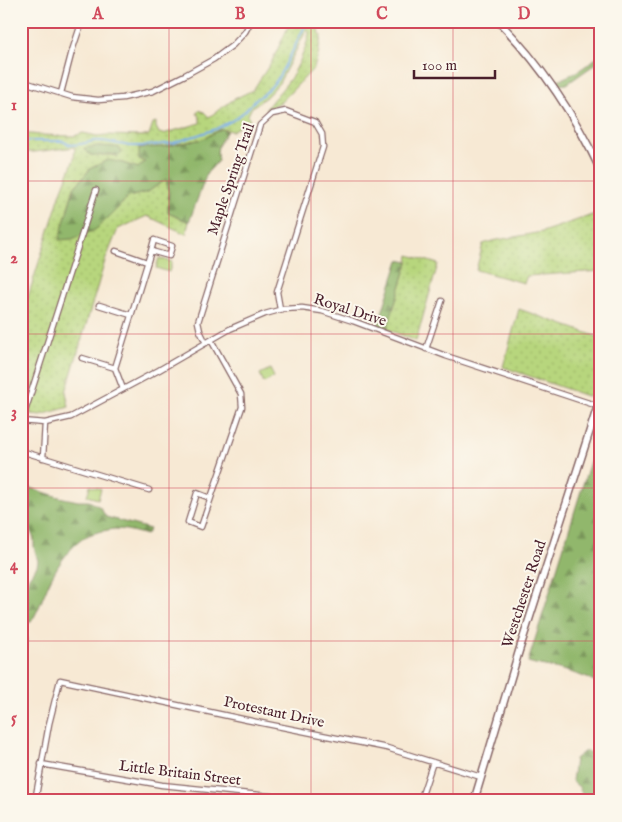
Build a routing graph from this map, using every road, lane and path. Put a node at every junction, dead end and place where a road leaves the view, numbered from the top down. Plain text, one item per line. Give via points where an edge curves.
1 (82, 21) edge
2 (251, 21) edge
3 (498, 21) edge
4 (21, 81) edge
5 (60, 93) junction
6 (601, 171) edge
7 (96, 190) dead end
8 (151, 250) junction
9 (116, 251) dead end
10 (147, 262) junction
11 (442, 301) dead end
12 (99, 305) dead end
13 (280, 310) junction
14 (132, 315) junction
15 (211, 340) junction
16 (206, 343) junction
17 (426, 349) junction
18 (82, 358) dead end
19 (115, 368) junction
20 (124, 389) junction
21 (601, 396) edge
22 (598, 406) junction
23 (21, 421) edge
24 (45, 423) junction
25 (21, 451) edge
26 (44, 458) junction
27 (149, 490) dead end
28 (210, 498) junction
29 (432, 762) junction
30 (41, 764) junction
31 (481, 777) junction
32 (35, 801) edge
33 (317, 801) edge
34 (418, 801) edge
35 (474, 801) edge

1 - 5 street
2 - 5 street via 233,45 214,60 153,91 98,100
3 - 6 street via 539,68 563,102
4 - 5 street
7 - 23 street
8 - 8 street via 169,256 172,246 154,240
8 - 10 street
9 - 10 street
10 - 14 street
11 - 17 street
12 - 14 street
13 - 15 street, Royal Drive via 239,325
13 - 16 street, Maple Spring Trail via 277,292 323,147 322,134 315,122 286,111 272,114 260,125 198,322
13 - 17 street, Royal Drive via 322,310
14 - 19 street
15 - 16 street, Royal Drive
15 - 28 street via 241,394 242,407
16 - 20 street, Royal Drive
17 - 22 street, Royal Drive
18 - 19 street
19 - 20 street
20 - 24 street, Royal Drive via 71,417
21 - 22 street, Westchester Road
22 - 31 street, Westchester Road
23 - 24 street, Royal Drive
24 - 26 street
25 - 26 street
26 - 27 street
28 - 28 street via 201,527 188,522 197,493
29 - 30 street, Protestant Drive via 387,748 60,680
29 - 31 street, Protestant Drive
29 - 34 street
30 - 32 street
30 - 33 street, Little Britain Street via 162,785
31 - 35 street, Westchester Road

